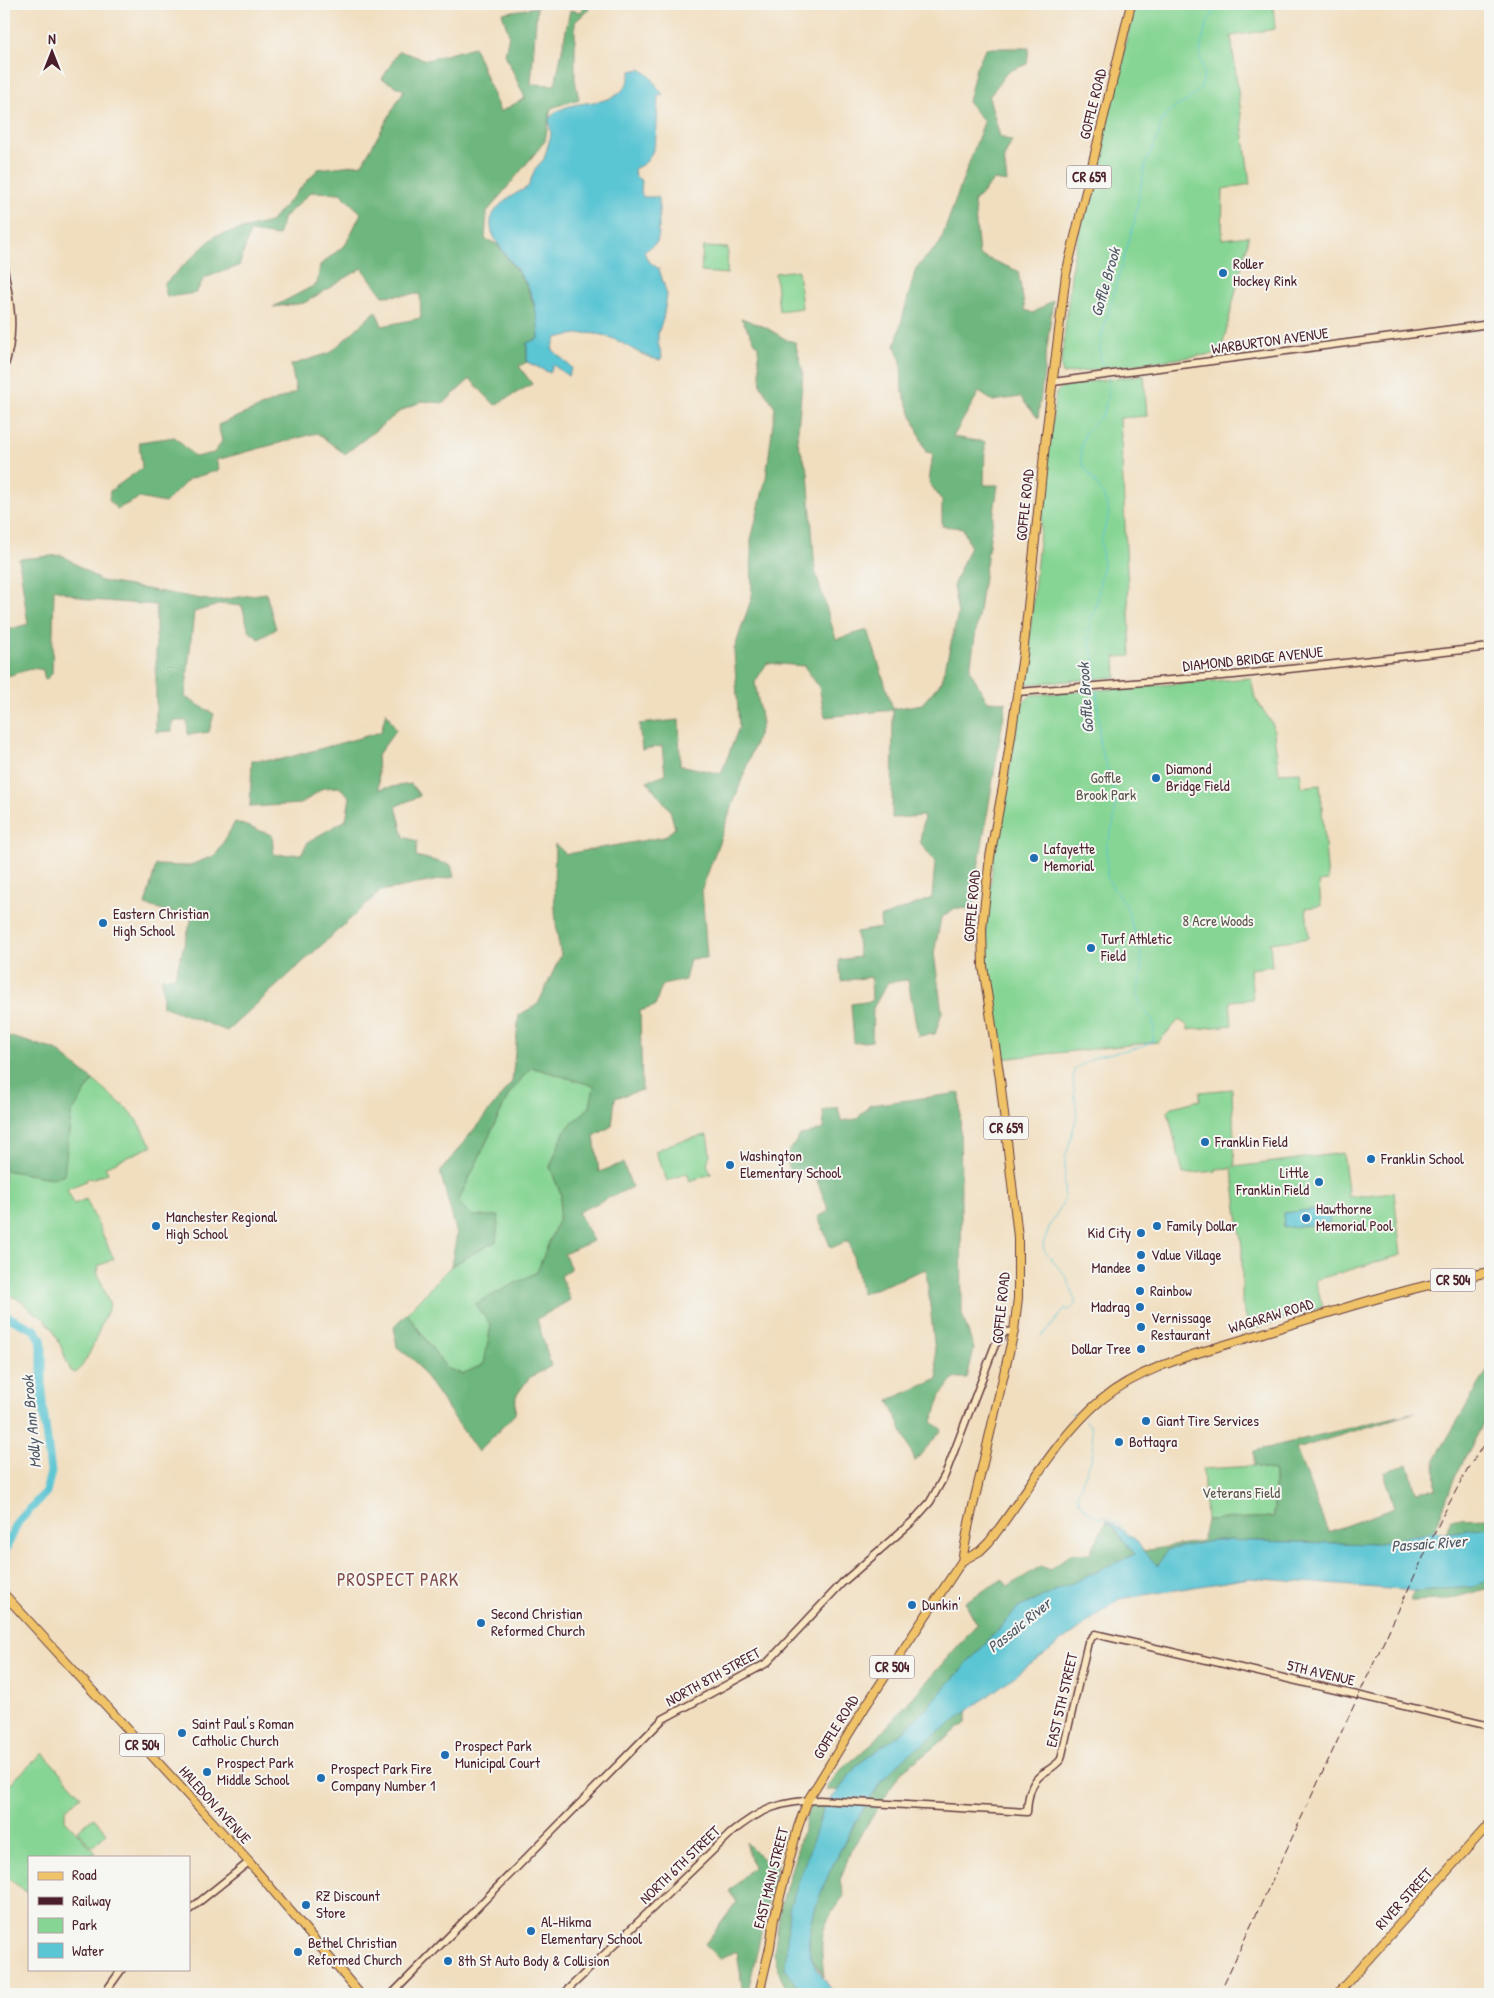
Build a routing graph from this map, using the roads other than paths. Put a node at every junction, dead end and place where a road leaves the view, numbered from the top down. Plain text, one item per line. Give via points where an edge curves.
1 (1131, 4) edge
2 (4, 269) edge
3 (1490, 324) edge
4 (4, 368) edge
5 (1053, 382) junction
6 (1490, 647) edge
7 (1018, 692) junction
8 (1490, 1272) edge
9 (1014, 1331) junction
10 (962, 1561) junction
11 (4, 1594) edge
12 (1145, 1645) joint
13 (1490, 1726) edge
14 (823, 1774) joint
15 (808, 1800) junction
16 (1027, 1812) joint
17 (1490, 1823) edge
18 (249, 1862) junction
19 (190, 1909) edge
20 (121, 1970) edge
21 (104, 1994) edge
22 (360, 1994) edge
23 (392, 1994) edge
24 (563, 1994) edge
25 (759, 1994) edge
26 (1337, 1994) edge

1 - 5 main road, GOFFLE ROAD / CR 659 via 1070,256
2 - 4 street via 12,337
3 - 5 street, WARBURTON AVENUE
5 - 7 main road, GOFFLE ROAD / CR 659
6 - 7 street, DIAMOND BRIDGE AVENUE via 1236,675
7 - 9 main road, GOFFLE ROAD / CR 659 via 990,857 981,947 1017,1222 1018,1283
8 - 10 main road, WAGARAW ROAD / CR 504 via 1368,1301 1155,1368 1128,1382 1101,1400 1080,1421 989,1542
9 - 10 main road, GOFFLE ROAD / CR 659
9 - 23 street, NORTH 8TH STREET via 1004,1332 995,1345 945,1475 914,1521 842,1583 767,1663 663,1719
10 - 14 main road, GOFFLE ROAD / CR 504
11 - 18 main road, HALEDON AVENUE / CR 504
12 - 13 street, 5TH AVENUE
12 - 16 street, EAST 5TH STREET via 1097,1634 1090,1638 1061,1759 1034,1783 1028,1797
14 - 15 main road, EAST MAIN STREET / CR 504
15 - 16 street, NORTH 6TH STREET
15 - 24 street, NORTH 6TH STREET via 770,1808 746,1820
15 - 25 main road, EAST MAIN STREET / CR 504 via 774,1919
17 - 26 main road, RIVER STREET
18 - 19 street
18 - 22 main road, HALEDON AVENUE / CR 504
20 - 21 street

